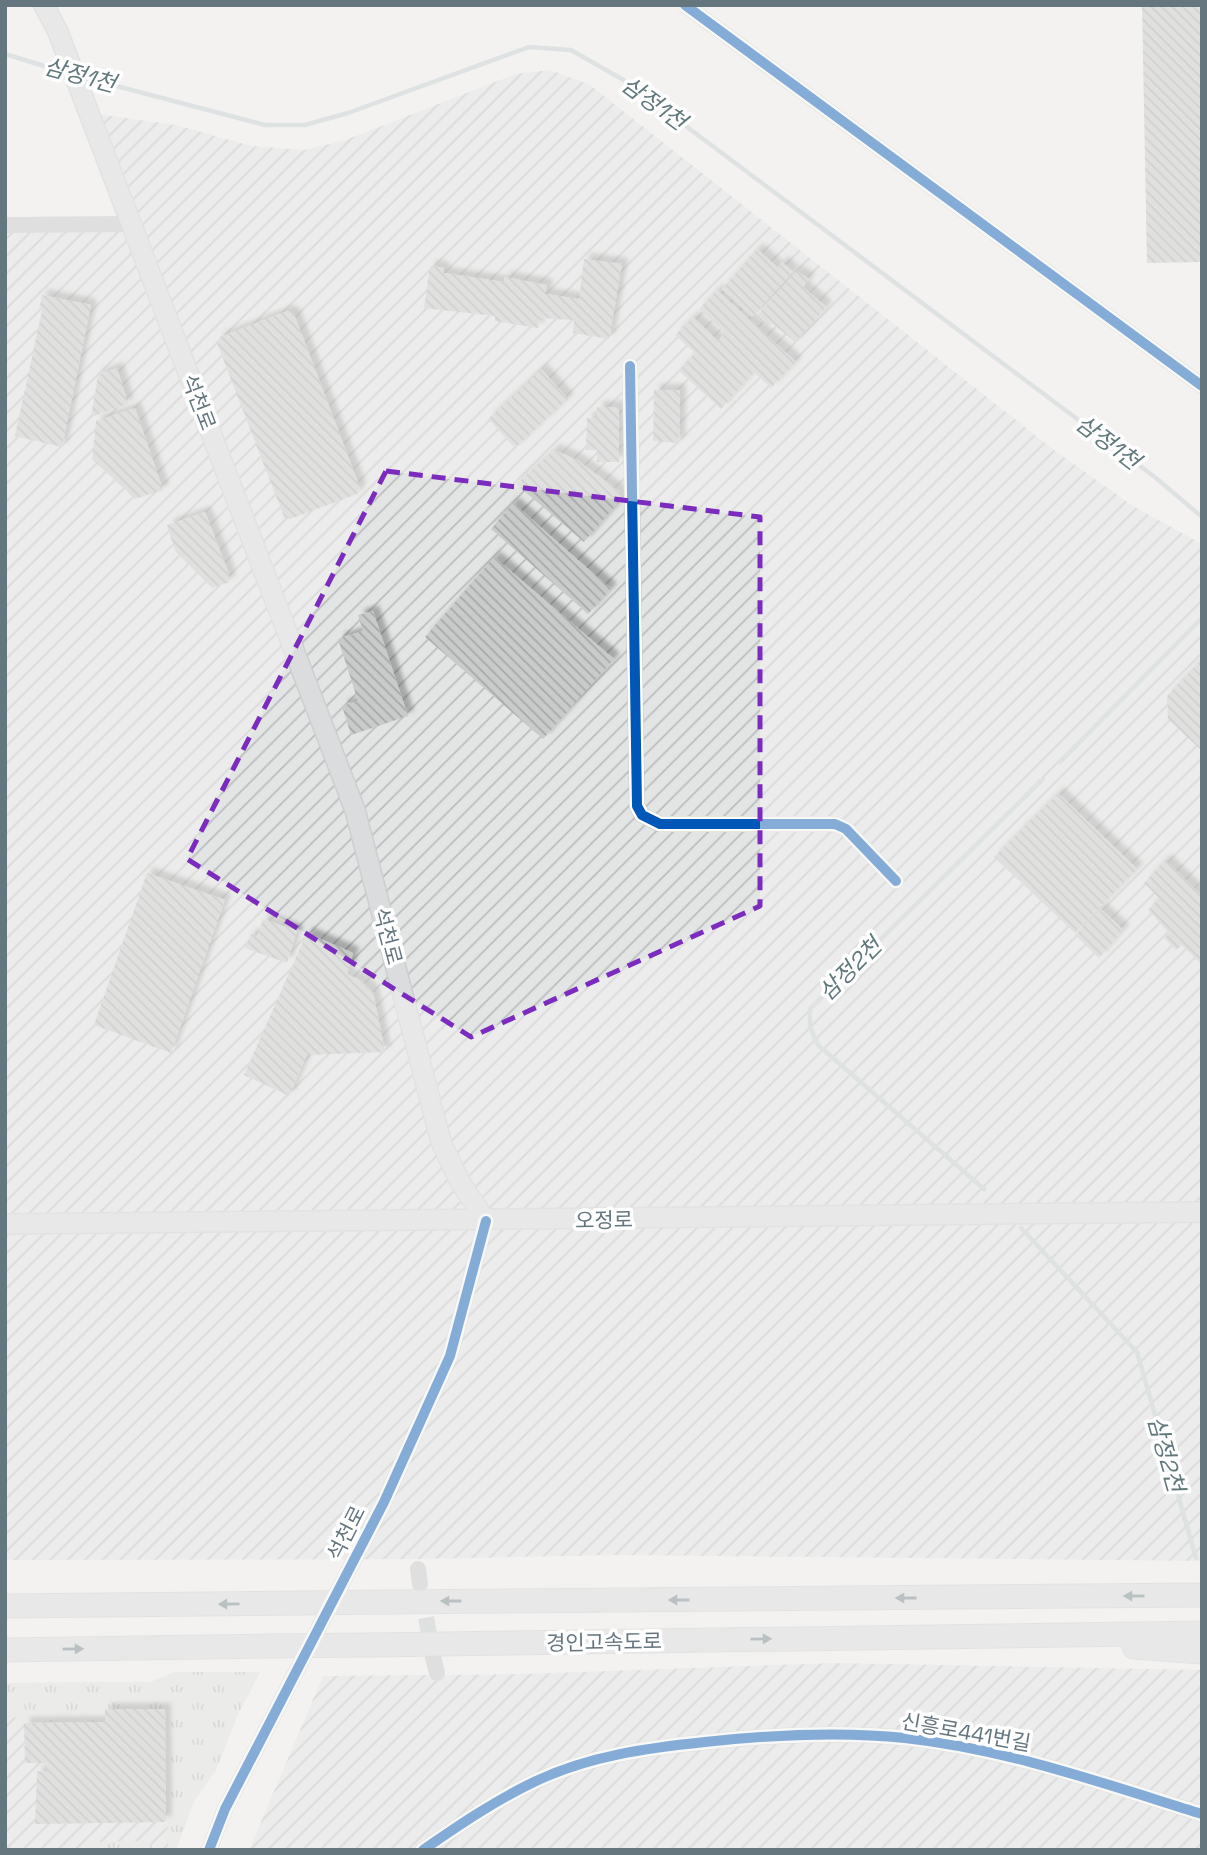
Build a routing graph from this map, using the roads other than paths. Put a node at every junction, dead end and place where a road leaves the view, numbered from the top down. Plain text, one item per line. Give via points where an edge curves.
1 (44, 5) edge
2 (685, 5) edge
3 (131, 224) junction
4 (5, 225) edge
5 (630, 366) dead end
6 (1202, 386) edge
7 (895, 881) dead end
8 (1202, 1212) edge
9 (486, 1221) junction
10 (5, 1224) edge
11 (1202, 1595) edge
12 (5, 1606) edge
13 (1202, 1633) edge
14 (994, 1636) junction
15 (5, 1650) edge
16 (1202, 1652) edge
17 (1202, 1814) edge
18 (209, 1850) edge
19 (423, 1850) edge

1 - 3 main road, 석천로
2 - 6 street
3 - 4 street
3 - 9 main road, 석천로 via 355,810 441,1142
5 - 7 street via 637,806 642,815 660,824 835,824 846,829
8 - 9 main road, 오정로
9 - 10 main road, 오정로
9 - 18 street, 석천로 via 450,1356 384,1502 225,1810
11 -> 12 highway, 경인고속도로, bridge
13 - 14 highway, 경인고속도로
15 -> 14 highway, 경인고속도로, bridge
14 - 16 highway
17 - 19 street, 신흥로441번길 via 1041,1765 904,1738 766,1735 632,1749 537,1780

